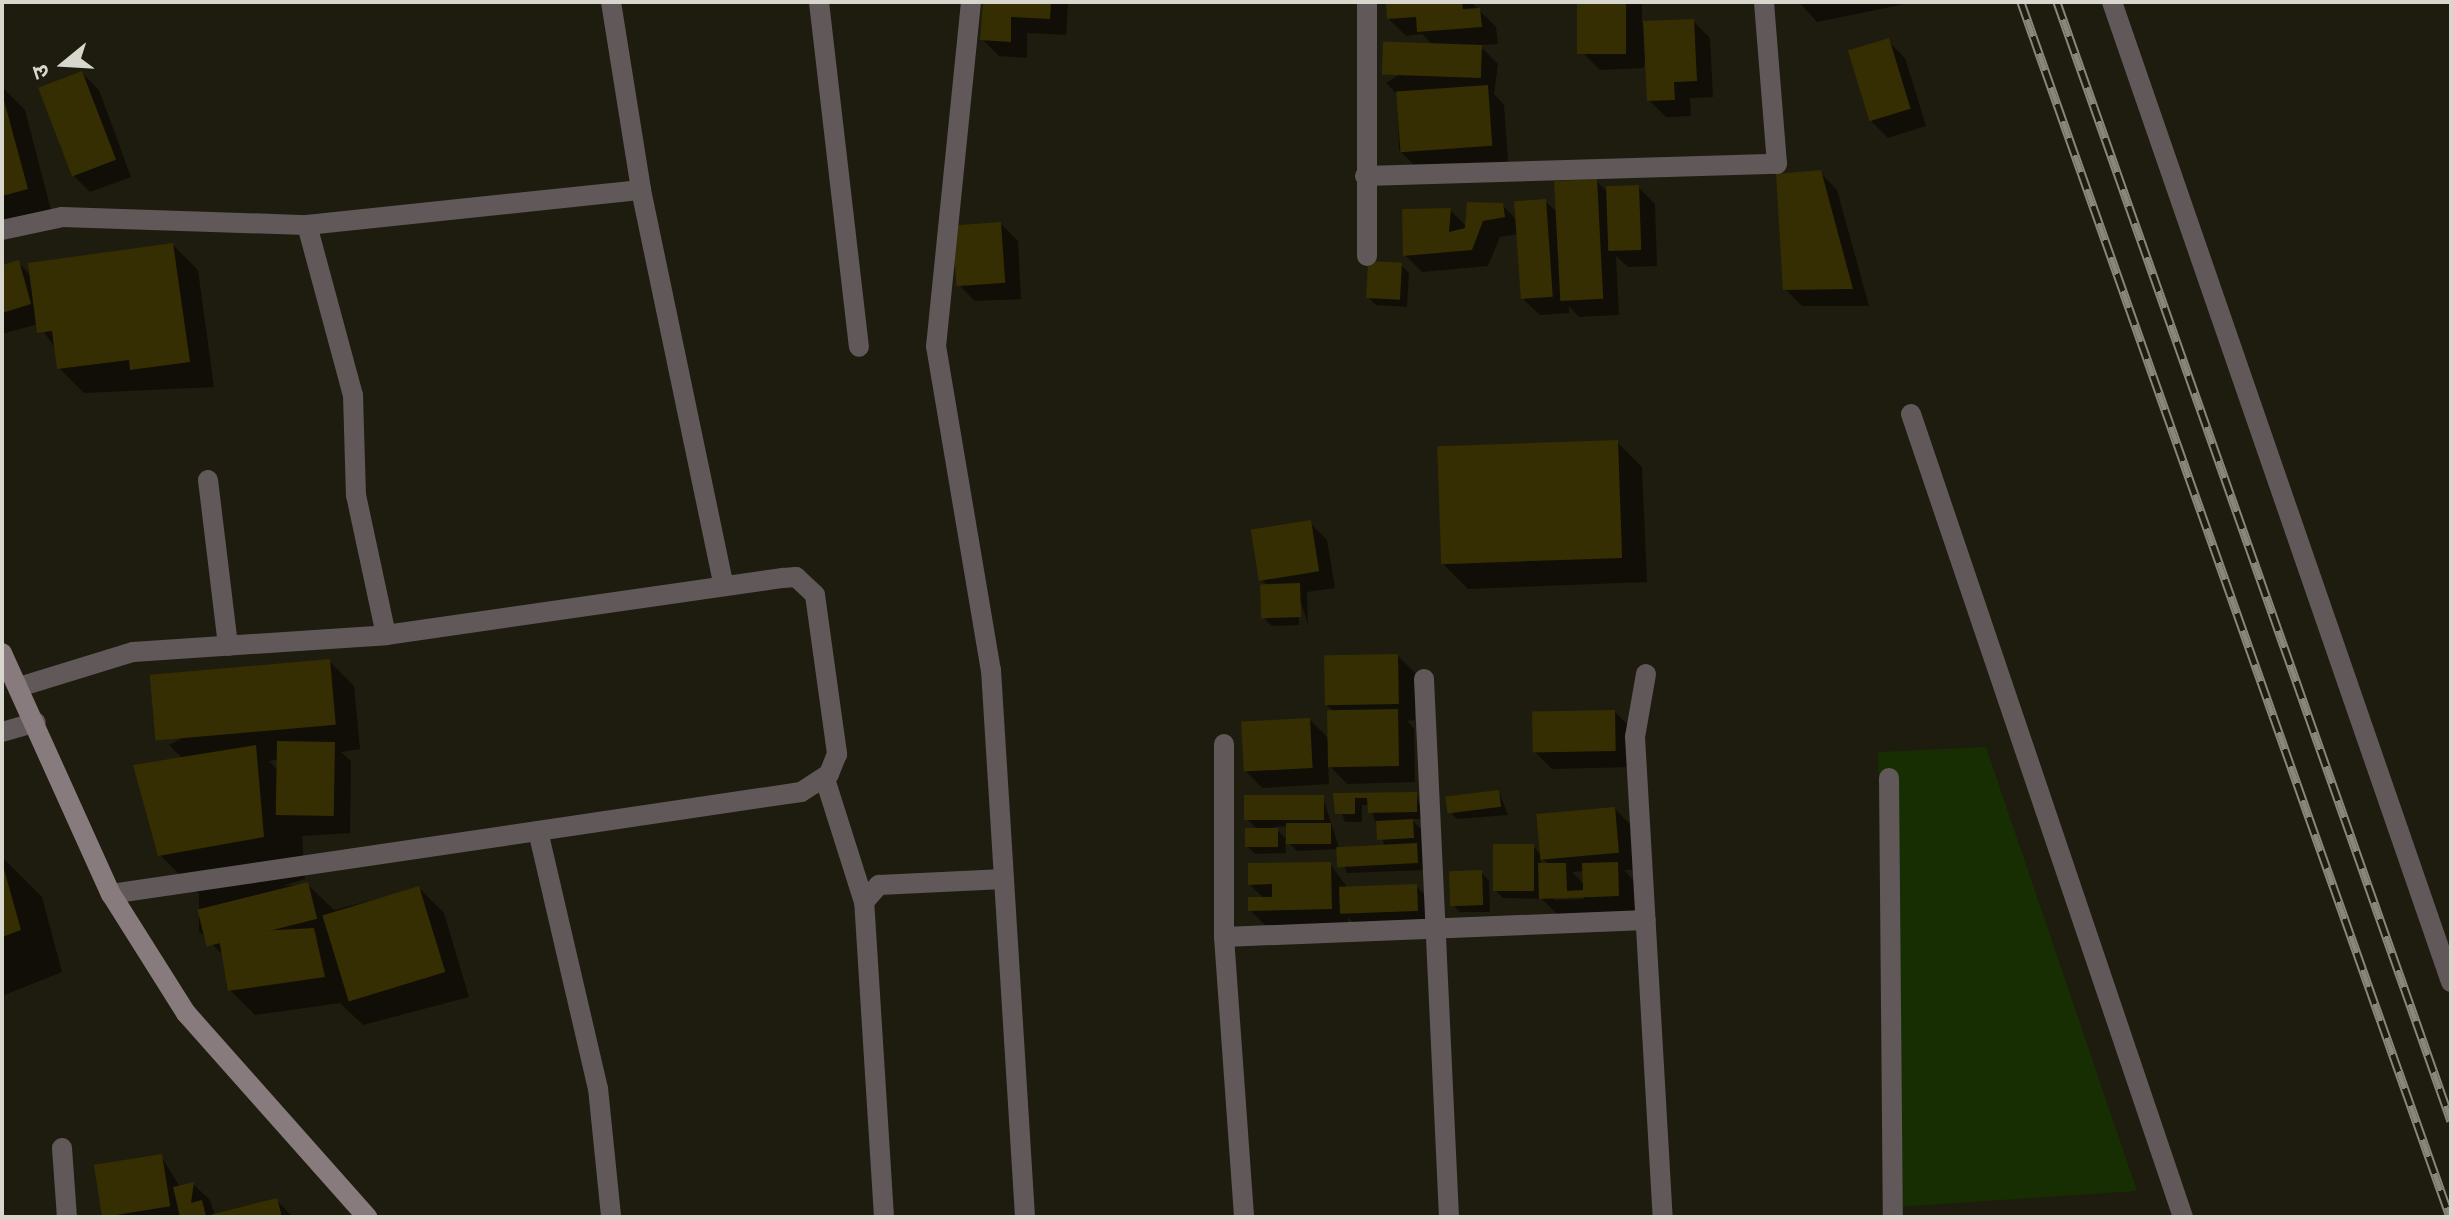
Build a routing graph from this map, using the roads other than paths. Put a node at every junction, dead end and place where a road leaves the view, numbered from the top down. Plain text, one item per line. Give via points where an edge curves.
1 (611, 2) edge
2 (819, 2) edge
3 (971, 2) edge
4 (1367, 2) edge
5 (1764, 2) edge
6 (2112, 2) edge
7 (1365, 176) junction
8 (641, 190) junction
9 (307, 225) junction
10 (2, 230) edge
11 (1367, 256) dead end
12 (859, 347) dead end
13 (1911, 414) dead end
14 (208, 480) dead end
15 (723, 584) junction
16 (386, 635) junction
17 (228, 646) junction
18 (2, 653) edge
19 (1646, 674) dead end
20 (1424, 679) dead end
21 (19, 687) junction
22 (36, 722) junction
23 (2, 732) edge
24 (1224, 744) dead end
25 (1889, 778) dead end
26 (825, 779) junction
27 (538, 831) junction
28 (1004, 879) junction
29 (111, 894) junction
30 (864, 902) junction
31 (1646, 920) junction
32 (1436, 928) junction
33 (1224, 937) junction
34 (2451, 982) edge
35 (62, 1148) dead end
36 (67, 1217) edge
37 (367, 1217) edge
38 (611, 1217) edge
39 (884, 1217) edge
40 (1025, 1217) edge
41 (1244, 1217) edge
42 (1449, 1217) edge
43 (1663, 1217) edge
44 (1893, 1217) edge
45 (2183, 1217) edge

1 - 8 street
2 - 12 street
3 - 28 street via 936,346 991,670
4 - 7 street
5 - 7 street via 1777,164
6 - 34 street
7 - 11 street
8 - 9 street
8 - 15 street
9 - 10 street via 62,217
9 - 16 street via 353,395 356,495
13 - 45 street
14 - 17 street
15 - 16 street
15 - 26 street via 796,577 815,595 837,754
16 - 17 street
17 - 21 street via 133,652
18 - 21 street
19 - 31 street via 1635,737
20 - 32 street
21 - 22 street
22 - 23 street
22 - 29 street
24 - 33 street
25 - 44 street
26 - 27 street via 801,792
26 - 30 street
27 - 29 street
27 - 38 street via 598,1088
28 - 30 street via 879,885
28 - 40 street
29 - 37 street via 186,1013
30 - 39 street
31 - 32 street
31 - 43 street
32 - 33 street
32 - 42 street
33 - 41 street
35 - 36 street

